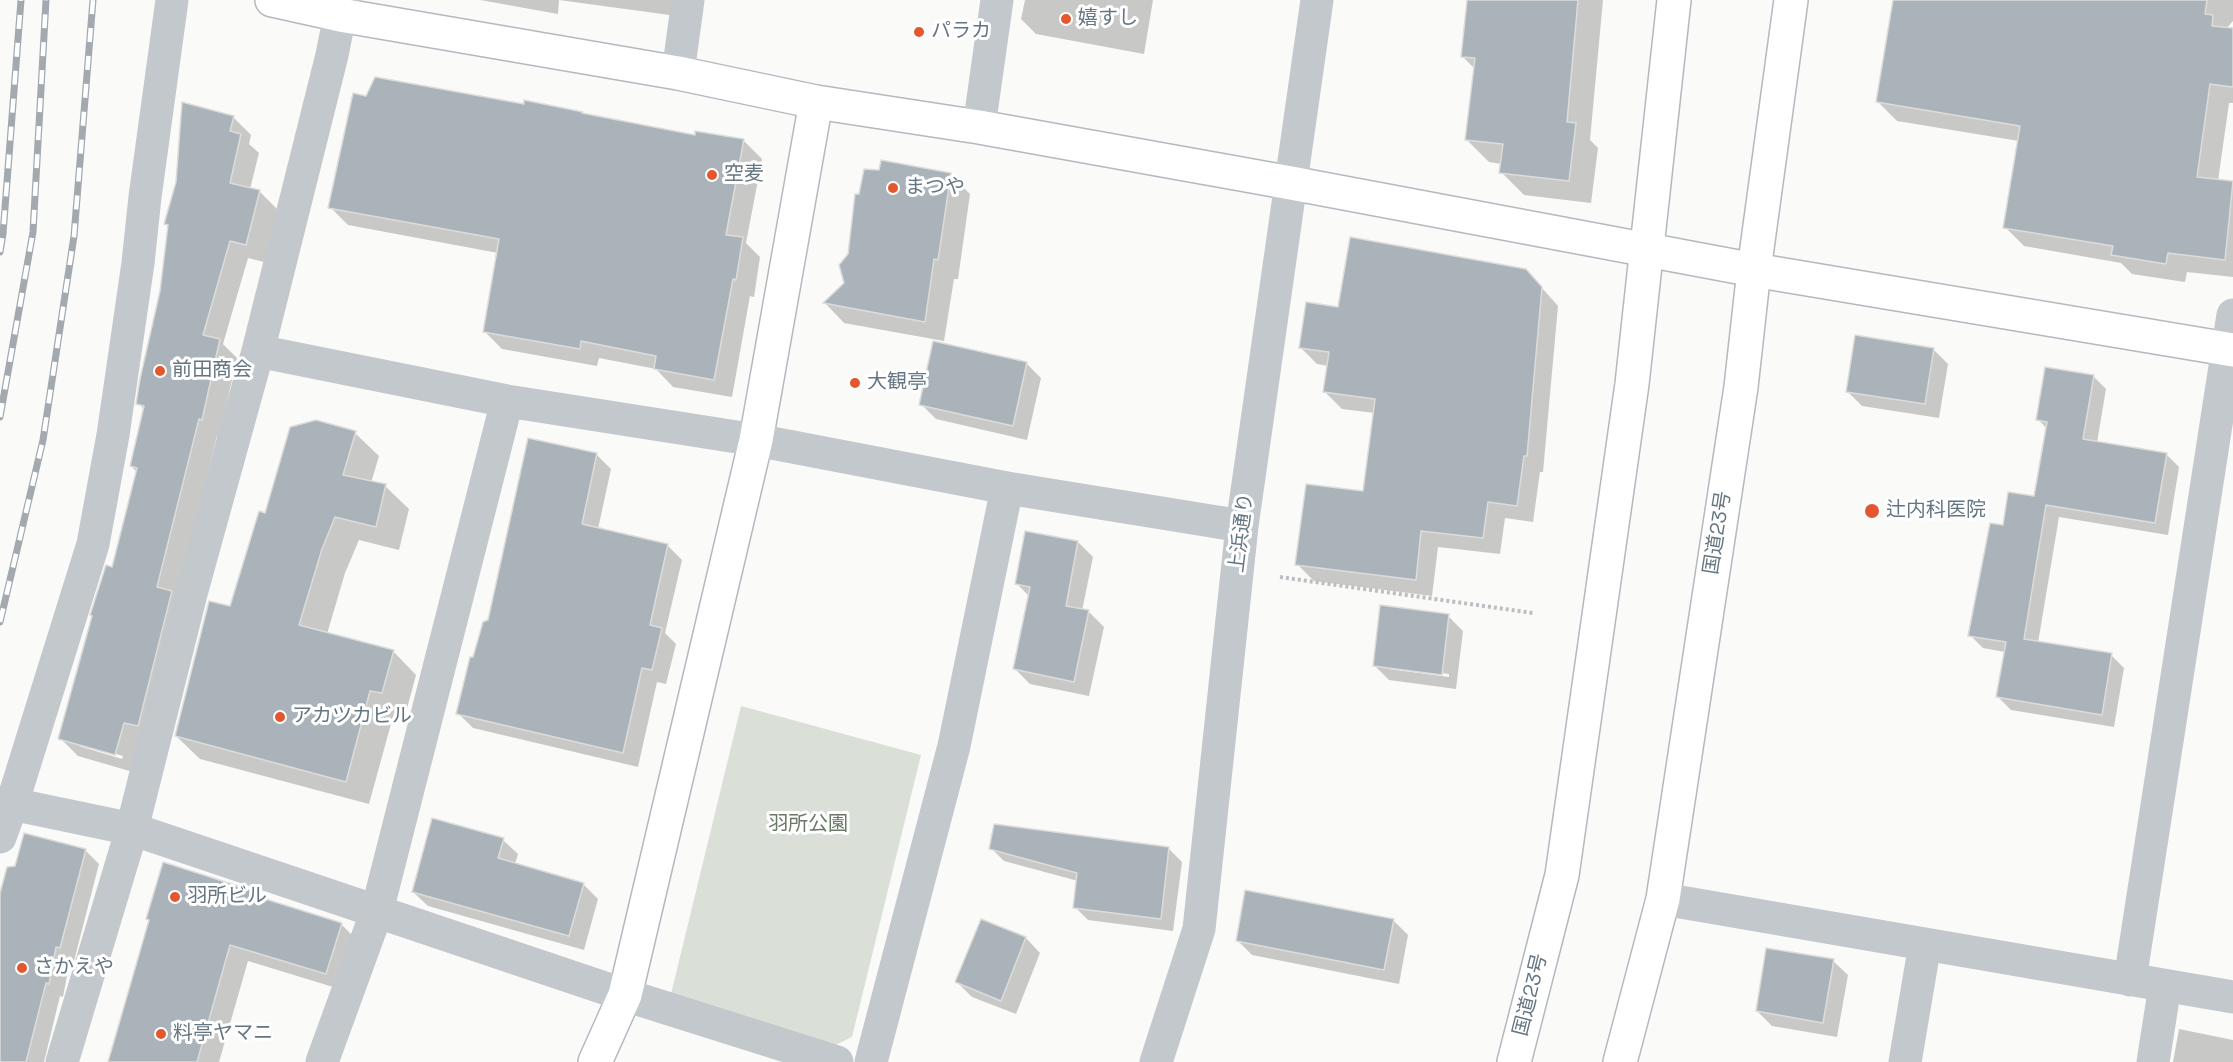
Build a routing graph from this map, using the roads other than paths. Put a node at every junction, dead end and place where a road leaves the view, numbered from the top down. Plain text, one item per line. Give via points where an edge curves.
1 (172, 0) edge
2 (272, 0) edge
3 (688, 0) edge
4 (997, 0) edge
5 (1317, 0) edge
6 (1674, 0) edge
7 (1791, 0) edge
8 (342, 8) edge
9 (678, 73) junction
10 (816, 102) junction
11 (979, 127) junction
12 (1291, 183) junction
13 (1646, 249) junction
14 (1754, 270) junction
15 (2233, 315) edge
16 (2230, 350) edge
17 (258, 351) junction
18 (507, 401) junction
19 (756, 441) junction
20 (1007, 488) junction
21 (1242, 526) junction
22 (12, 804) junction
23 (132, 829) junction
24 (0, 837) edge
25 (1663, 899) junction
26 (377, 911) junction
27 (1925, 944) junction
28 (2130, 980) junction
29 (2165, 986) junction
30 (625, 995) junction
31 (2233, 998) edge
32 (62, 1062) edge
33 (322, 1062) edge
34 (595, 1062) edge
35 (837, 1062) edge
36 (871, 1062) edge
37 (1156, 1062) edge
38 (1514, 1062) edge
39 (1620, 1062) edge
40 (1905, 1062) edge
41 (2153, 1062) edge

1 - 22 street via 113,435 93,544
2 - 8 main road
3 - 9 street
4 - 11 street
5 - 12 street, 上浜通り
6 - 13 main road, 国道23号
7 - 14 main road, 国道23号
8 - 9 main road
8 - 17 street
9 - 10 main road
10 - 11 main road
10 - 19 main road
11 - 12 main road
12 - 13 main road
12 - 21 street, 上浜通り
13 - 14 main road
13 - 38 main road, 国道23号 via 1632,384 1562,875
14 - 16 main road
14 - 25 main road, 国道23号 via 1741,387
15 - 16 street
16 - 28 street
17 - 18 street
17 - 23 street
18 - 19 street
18 - 26 street
19 - 20 street
19 - 30 main road
20 - 21 street
20 - 36 street via 954,746
21 - 37 street, 上浜通り via 1200,929
22 - 23 street
22 - 24 street
23 - 26 street
23 - 32 street
25 - 27 street
25 - 39 main road, 国道23号
26 - 30 street
26 - 33 street
27 - 28 street
27 - 40 street
28 - 29 street
29 - 31 street
29 - 41 street
30 - 34 main road
30 - 35 street

